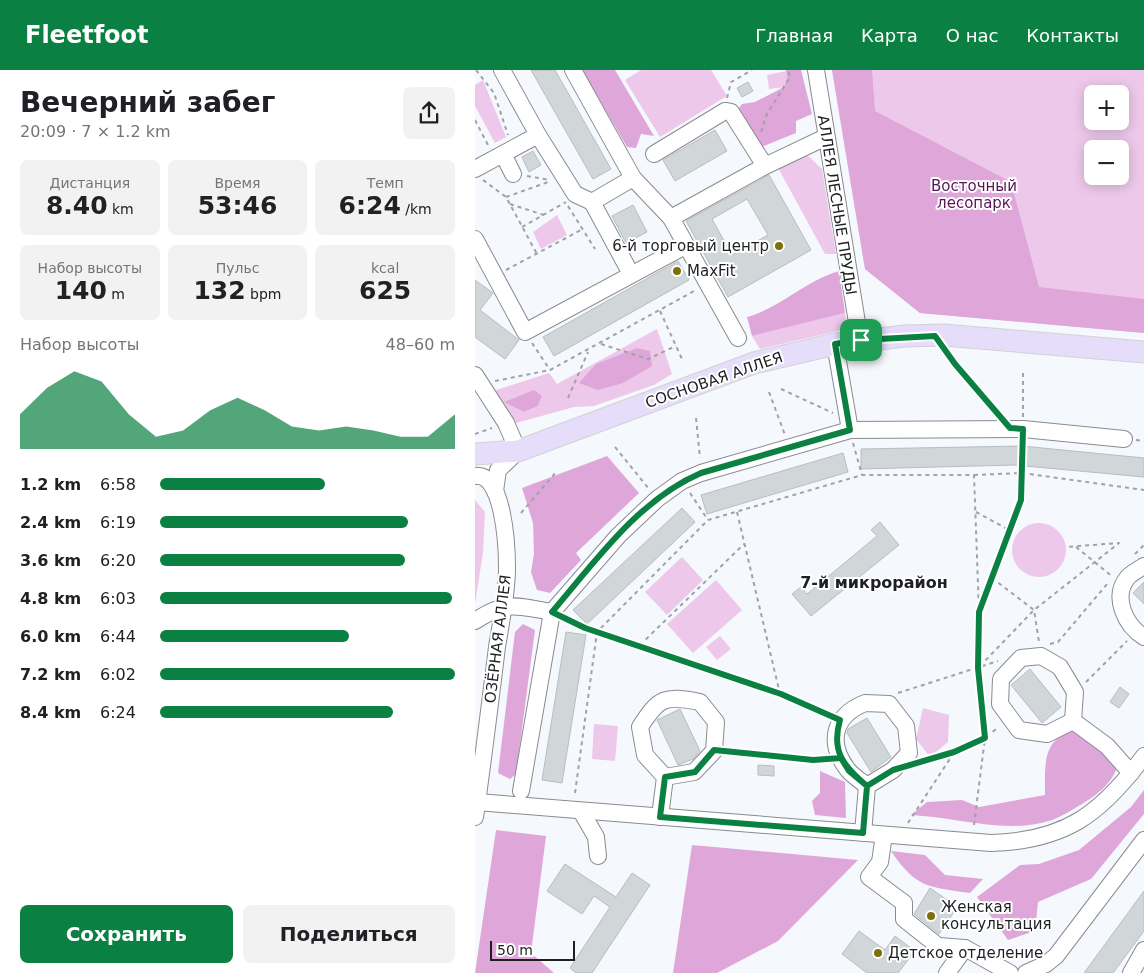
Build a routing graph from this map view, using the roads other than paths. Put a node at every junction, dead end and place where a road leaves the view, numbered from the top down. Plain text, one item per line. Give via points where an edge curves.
1 (502, 70) edge
2 (573, 70) edge
3 (816, 70) edge
4 (537, 135) junction
5 (826, 137) junction
6 (504, 154) junction
7 (654, 154) dead end
8 (765, 166) junction
9 (513, 174) road end
10 (479, 175) edge
11 (633, 178) junction
12 (592, 202) junction
13 (671, 218) junction
14 (475, 239) edge
15 (685, 246) junction
16 (631, 274) junction
17 (738, 338) dead end
18 (861, 340) junction
19 (835, 344) junction
20 (1144, 352) edge
21 (477, 383) edge
22 (850, 430) junction
23 (1124, 439) dead end
24 (475, 454) edge
25 (507, 456) junction
26 (475, 468) edge
27 (475, 476) edge
28 (495, 491) junction
29 (1138, 562) edge
30 (503, 606) junction
31 (552, 612) junction
32 (475, 621) edge
33 (1140, 634) edge
34 (1073, 720) junction
35 (1144, 756) edge
36 (1131, 773) junction
37 (665, 777) junction
38 (867, 786) junction
39 (521, 791) dead end
40 (476, 810) edge
41 (581, 811) junction
42 (660, 817) junction
43 (863, 833) junction
44 (884, 835) junction
45 (1144, 840) edge
46 (599, 856) dead end
47 (965, 948) junction
48 (1144, 950) edge
49 (947, 973) edge
50 (1010, 973) edge
51 (1026, 973) edge
52 (1131, 973) edge

1 - 4 street
2 - 11 street
3 - 5 street, АЛЛЕЯ ЛЕСНЫЕ ПРУДЫ
4 - 6 street
4 - 12 street via 567,197
5 - 8 street
5 - 18 street, АЛЛЕЯ ЛЕСНЫЕ ПРУДЫ
6 - 9 street
6 - 10 street
7 - 8 street via 725,110 731,112
8 - 13 street
11 - 12 street
11 - 13 street
12 - 16 street
13 - 15 street
14 - 16 street via 525,332
15 - 16 street
15 - 17 street
18 - 19 main road, СОСНОВАЯ АЛЛЕЯ
18 - 20 main road, СОСНОВАЯ АЛЛЕЯ via 935,336
19 - 22 street
19 - 25 main road, СОСНОВАЯ АЛЛЕЯ via 754,364
21 - 25 street via 506,423
22 - 23 street via 1016,429
22 - 31 street via 681,481 618,536
24 - 25 main road, СОСНОВАЯ АЛЛЕЯ
25 - 26 main road, СОСНОВАЯ АЛЛЕЯ
25 - 28 street via 496,476
27 - 28 street via 485,476
28 - 30 street, ОЗЁРНАЯ АЛЛЕЯ via 507,547
29 - 33 street via 1127,578 1118,583 1123,615
30 - 31 street
30 - 32 street
30 - 40 street, ОЗЁРНАЯ АЛЛЕЯ
31 - 39 street
34 - 34 street via 1075,692 1060,667 1041,652 1021,658 1001,679 1000,704 1019,730 1047,734
34 - 36 street via 1107,746
35 - 36 street
36 - 44 street via 1117,790 1085,817 1069,827 1021,842 991,843
37 - 37 street via 695,772 714,750 716,722 701,702 677,697 654,704 640,727 645,755
37 - 42 street
38 - 38 street via 849,771 835,738 840,720 850,709 865,703 889,704 906,726 909,753 893,770
38 - 43 street
40 - 41 street
41 - 42 street
41 - 46 street via 596,837
42 - 43 street
43 - 44 street
44 - 47 street via 880,862 869,877 904,904 903,919 938,946
45 - 51 street via 1057,956 1035,971
47 - 49 street
47 - 50 street
48 - 52 street

